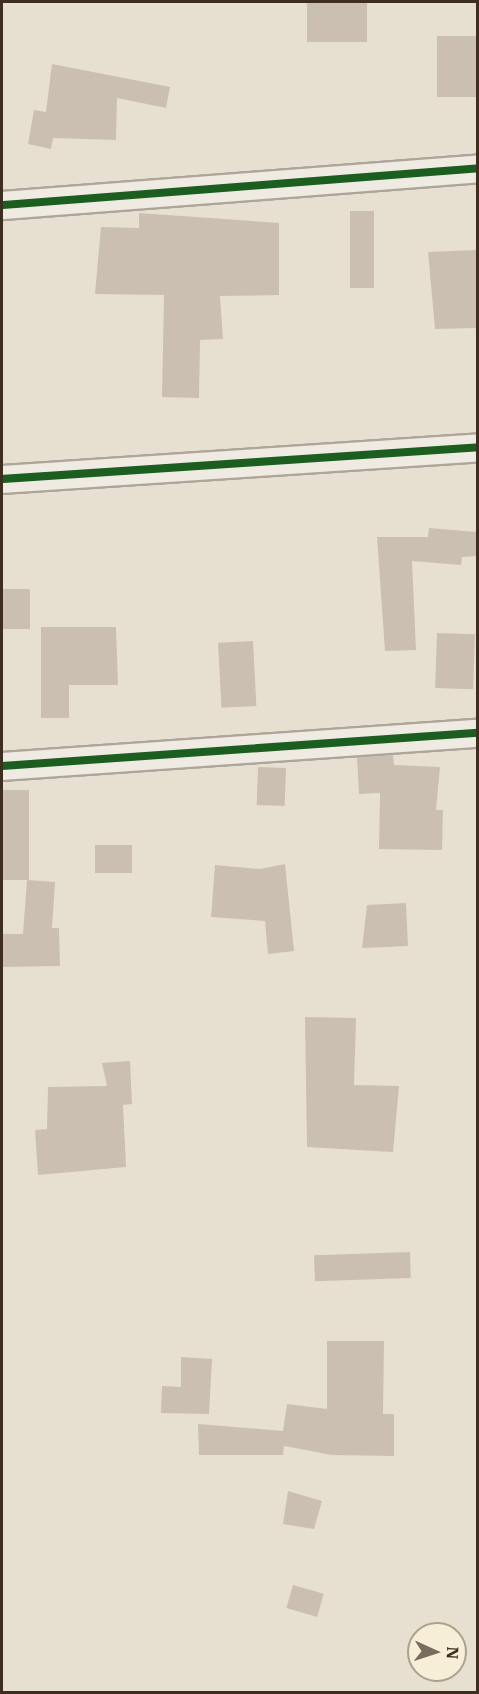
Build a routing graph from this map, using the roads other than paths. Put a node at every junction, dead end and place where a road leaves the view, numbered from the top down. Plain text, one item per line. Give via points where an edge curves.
1 (477, 168) edge
2 (2, 205) edge
3 (477, 447) edge
4 (2, 479) edge
5 (477, 733) edge
6 (2, 766) edge

1 - 2 street
3 - 4 street
5 - 6 street

